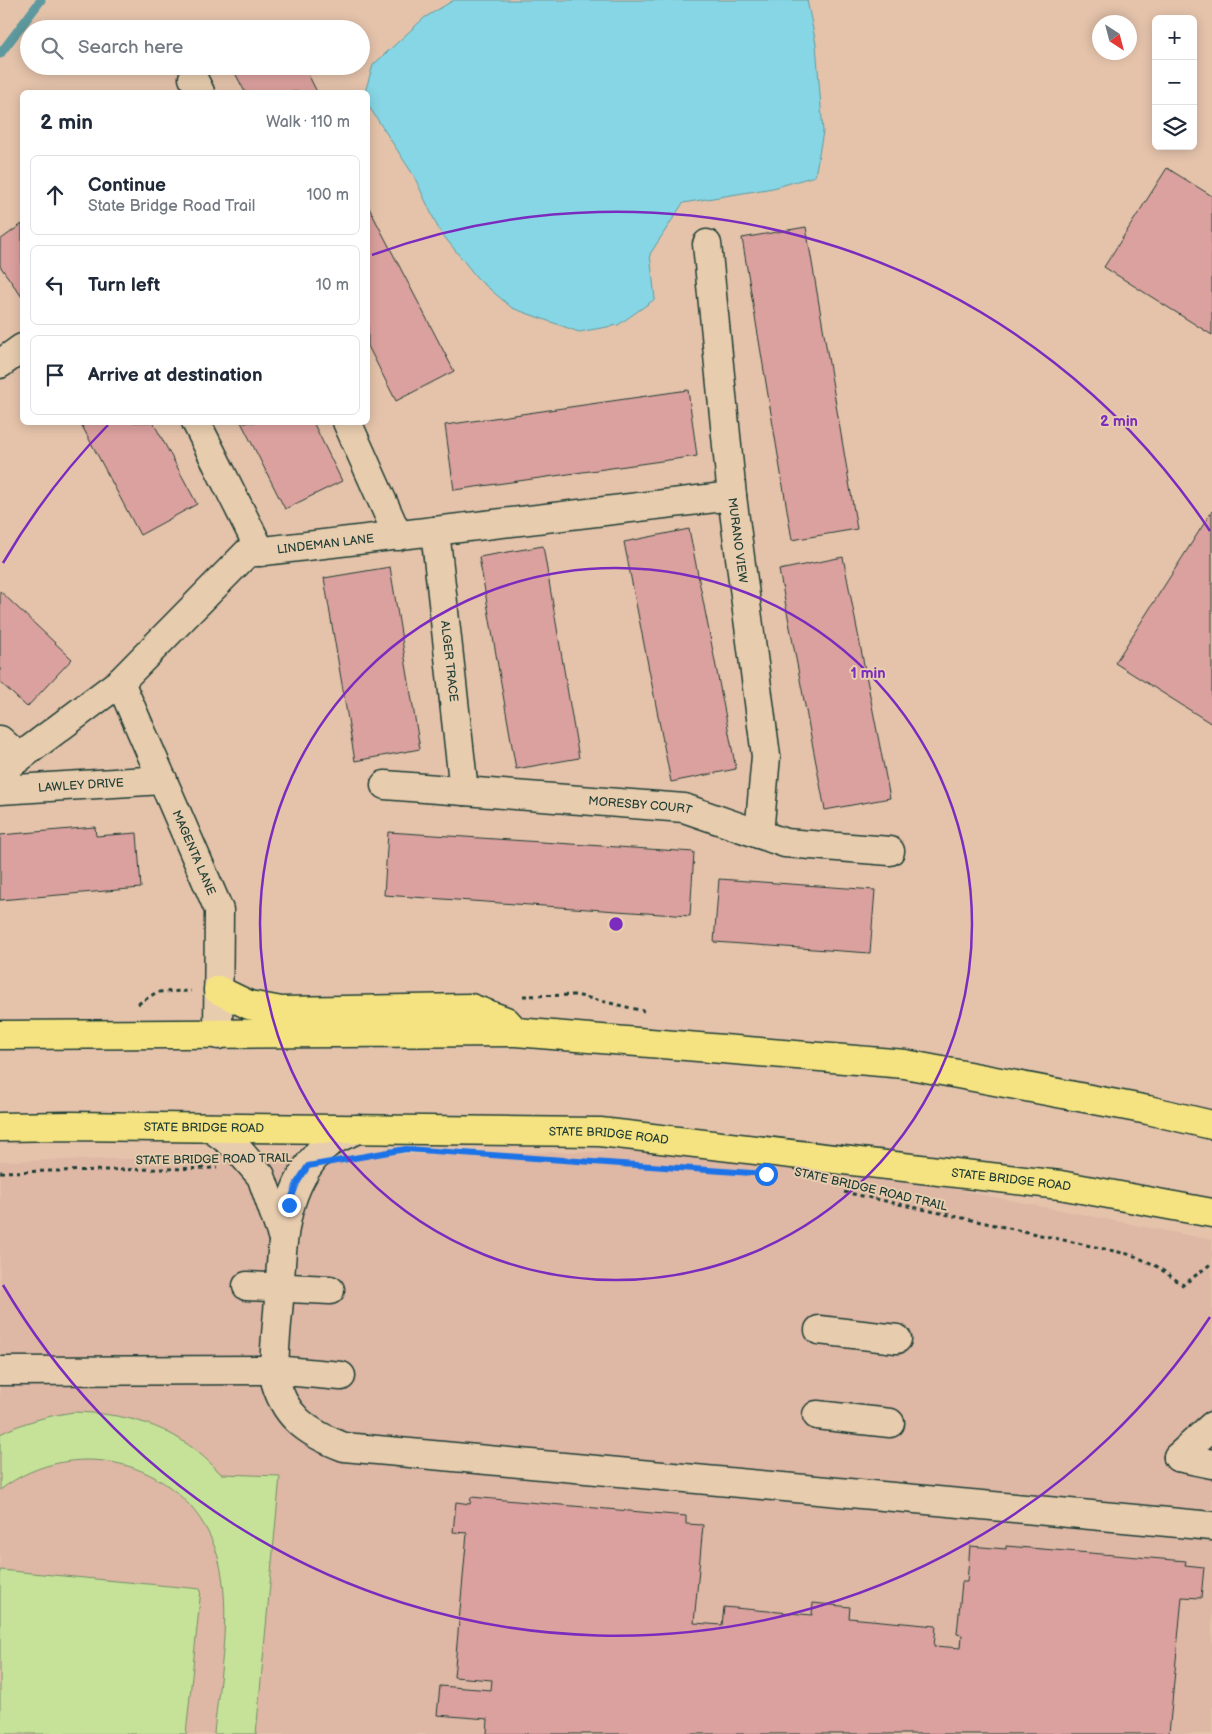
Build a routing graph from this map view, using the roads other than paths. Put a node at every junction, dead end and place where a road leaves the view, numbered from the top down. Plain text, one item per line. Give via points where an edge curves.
1 (707, 244) dead end
2 (20, 349) edge
3 (0, 364) edge
4 (198, 425) edge
5 (348, 425) edge
6 (732, 496) junction
7 (435, 531) junction
8 (398, 536) junction
9 (261, 552) junction
10 (120, 682) junction
11 (6, 756) edge
12 (163, 780) junction
13 (385, 785) dead end
14 (0, 790) edge
15 (464, 791) junction
16 (759, 834) junction
17 (890, 852) dead end
18 (218, 990) junction
19 (516, 1032) junction
20 (0, 1035) edge
21 (218, 1035) junction
22 (1212, 1125) edge
23 (0, 1127) edge
24 (211, 1128) junction
25 (358, 1129) junction
26 (1212, 1213) edge
27 (283, 1236) junction
28 (247, 1286) dead end
29 (279, 1286) junction
30 (330, 1290) dead end
31 (819, 1330) dead end
32 (897, 1339) dead end
33 (274, 1370) junction
34 (0, 1371) edge
35 (341, 1376) dead end
36 (817, 1415) dead end
37 (890, 1423) dead end
38 (1212, 1426) edge
39 (1212, 1464) edge
40 (1212, 1526) edge

1 - 6 street, MURANO VIEW
2 - 3 street
4 - 9 street
5 - 8 street
6 - 7 street, LINDEMAN LANE
6 - 16 street, MURANO VIEW via 766,756
7 - 8 street, LINDEMAN LANE
7 - 15 street, ALGER TRACE
8 - 9 street, LINDEMAN LANE
9 - 10 street, LINDEMAN LANE via 247,554
10 - 11 street, LINDEMAN LANE
10 - 12 street, MAGENTA LANE
12 - 14 street, LAWLEY DRIVE
12 - 18 street, MAGENTA LANE via 218,910
13 - 15 street, MORESBY COURT
15 - 16 street, MORESBY COURT via 684,808
16 - 17 street, MORESBY COURT via 785,843
18 - 19 highway via 249,1005 281,1011 470,1008 506,1021
18 - 21 street, MAGENTA LANE
19 - 21 highway
19 - 22 highway via 905,1064
20 - 21 highway
23 - 24 highway, STATE BRIDGE ROAD
24 - 25 highway, STATE BRIDGE ROAD
24 - 27 street via 234,1145 261,1176
25 - 26 highway, STATE BRIDGE ROAD via 600,1132 1060,1185
25 - 27 street via 326,1145 310,1161 297,1183
27 - 29 street
28 - 29 street
29 - 30 street
29 - 33 street
31 - 32 street
33 - 34 street
33 - 35 street
33 - 40 street via 278,1394 289,1413 324,1440 344,1447
36 - 37 street
38 - 39 street via 1178,1457

